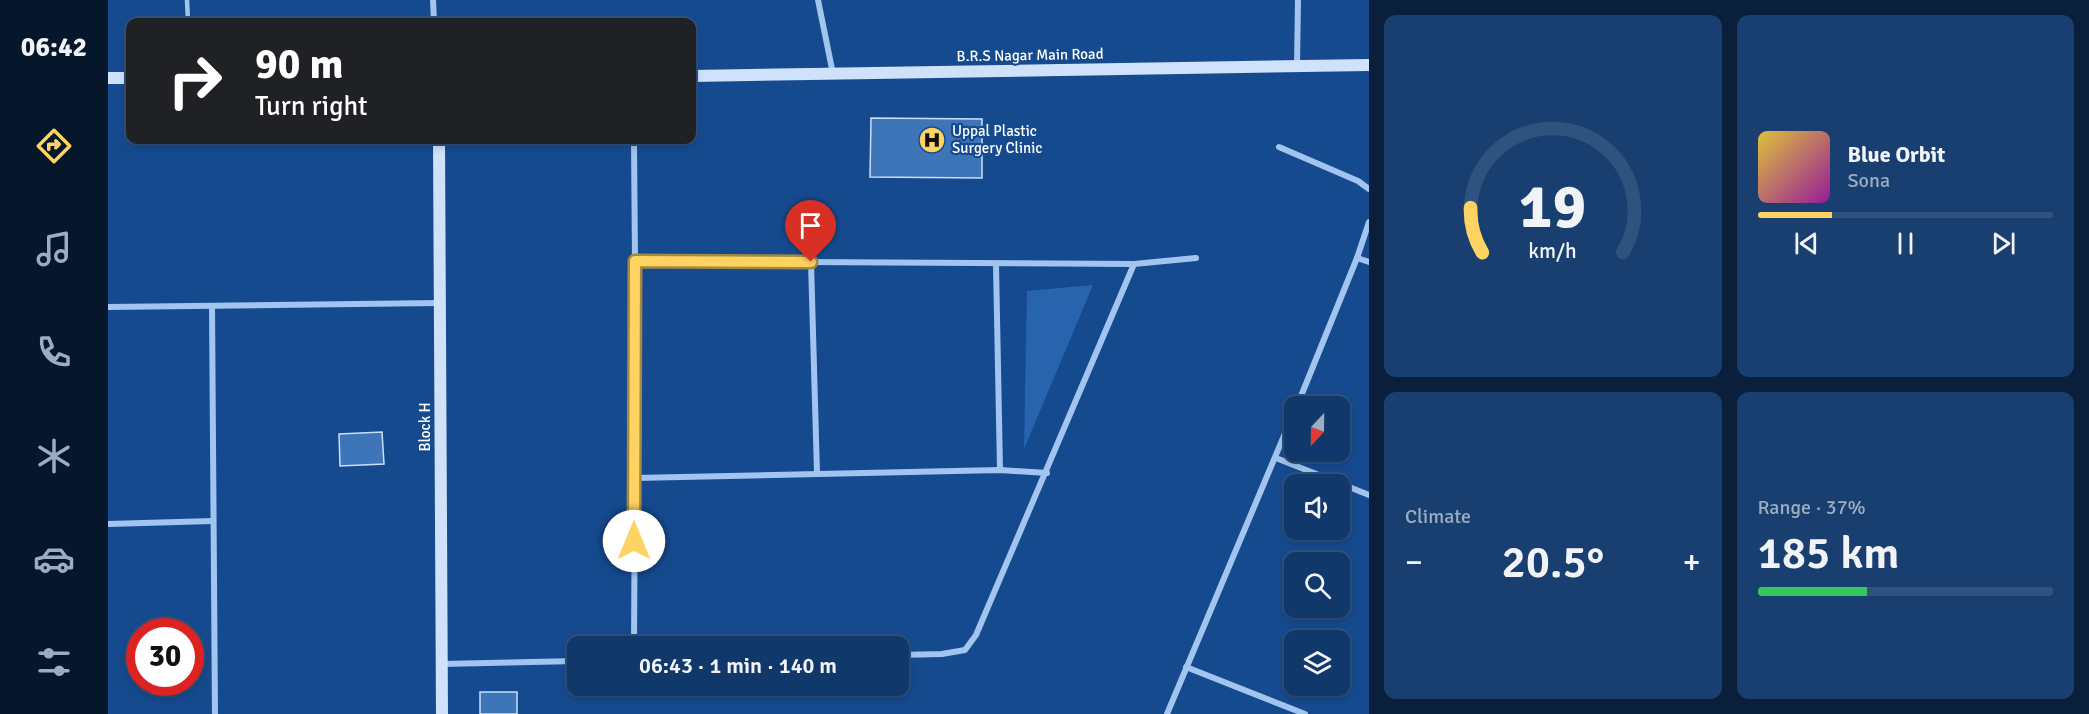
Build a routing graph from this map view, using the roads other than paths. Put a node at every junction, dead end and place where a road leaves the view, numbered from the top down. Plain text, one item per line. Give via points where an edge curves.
1 (188, 0) edge
2 (433, 0) edge
3 (818, 0) edge
4 (1298, 0) edge
5 (188, 18) edge
6 (434, 18) edge
7 (1369, 65) edge
8 (1297, 66) junction
9 (833, 74) junction
10 (696, 76) edge
11 (108, 78) edge
12 (126, 78) edge
13 (439, 144) edge
14 (634, 144) edge
15 (1279, 147) dead end
16 (1369, 189) edge
17 (1369, 222) edge
18 (1196, 258) dead end
19 (1357, 258) junction
20 (635, 261) junction
21 (811, 262) junction
22 (1369, 262) edge
23 (1134, 264) junction
24 (996, 265) junction
25 (439, 303) junction
26 (212, 306) junction
27 (108, 307) edge
28 (1301, 396) edge
29 (1284, 438) edge
30 (1276, 458) junction
31 (1000, 470) junction
32 (817, 473) junction
33 (1047, 473) junction
34 (635, 477) junction
35 (1369, 495) edge
36 (213, 521) junction
37 (108, 524) edge
38 (634, 636) edge
39 (909, 655) edge
40 (567, 661) edge
41 (442, 664) junction
42 (1186, 667) junction
43 (215, 714) edge
44 (442, 714) edge
45 (1167, 714) edge
46 (1305, 714) edge

1 - 5 lane
2 - 6 street
3 - 9 street
4 - 8 street
7 - 8 street, B.R.S Nagar Main Road
8 - 9 street, B.R.S Nagar Main Road
9 - 10 street, B.R.S Nagar Main Road
11 - 12 street
13 - 25 street, Block H
14 - 20 street
15 - 16 street
17 - 19 street
18 - 23 street
19 - 22 street
19 - 28 street
20 - 21 street
20 - 34 street
21 - 24 street
21 - 32 street
23 - 24 street
23 - 33 street
24 - 31 street
25 - 26 street
25 - 41 street, Block H
26 - 27 street
26 - 36 street
29 - 30 street
30 - 35 street
30 - 42 street
31 - 32 street
31 - 33 street
32 - 34 street
33 - 39 street via 976,635 964,650
34 - 38 street
36 - 37 street
36 - 43 street
40 - 41 street
41 - 44 street, Block H
42 - 45 street
42 - 46 street

